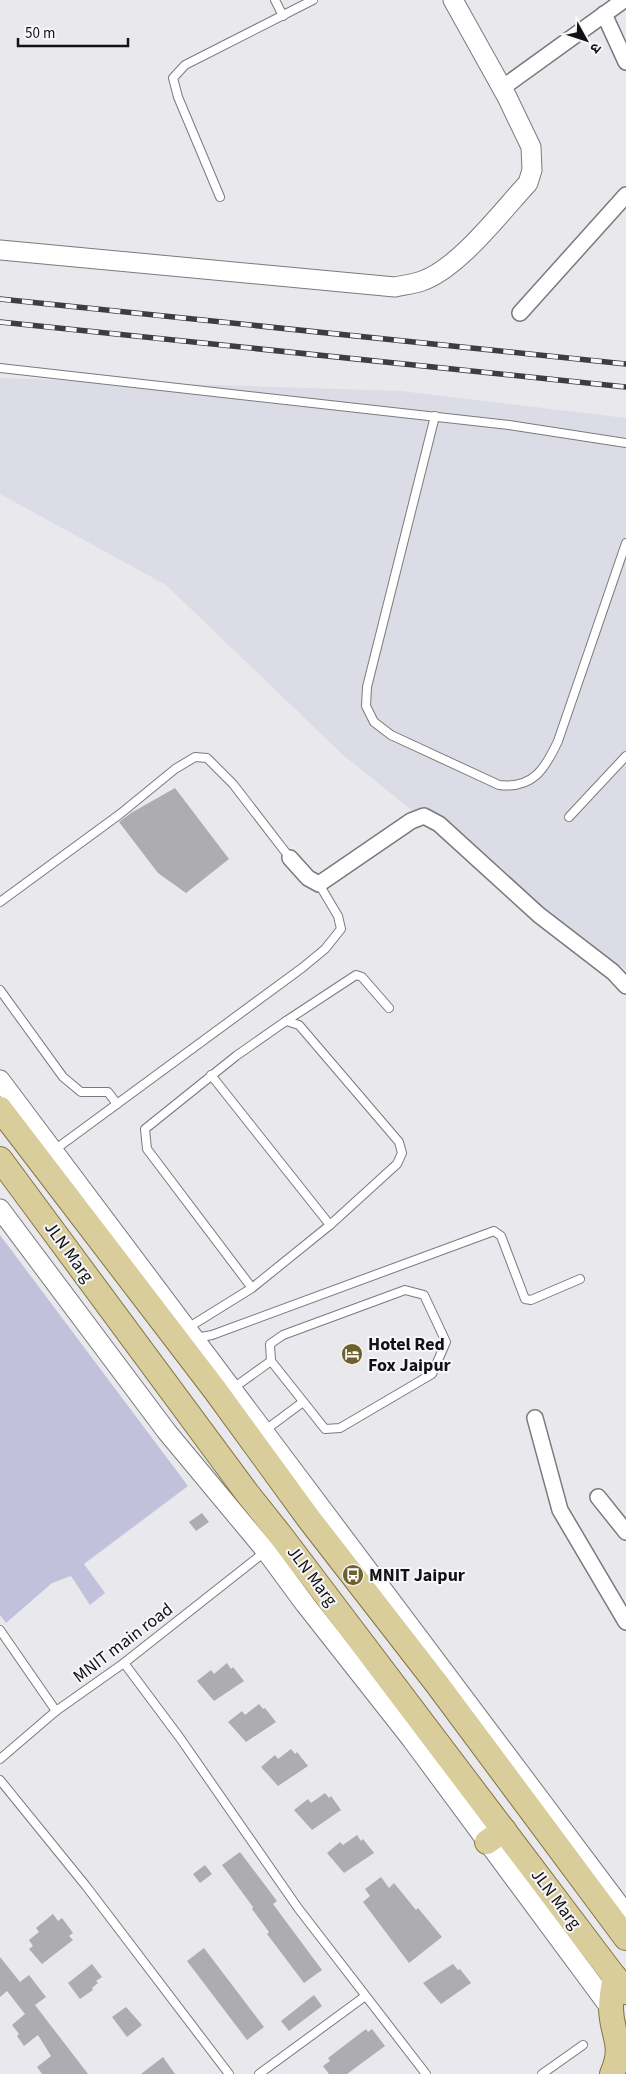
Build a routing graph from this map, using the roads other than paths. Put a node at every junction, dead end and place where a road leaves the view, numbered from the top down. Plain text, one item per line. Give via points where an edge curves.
1 (275, 0) edge
2 (313, 0) edge
3 (453, 0) edge
4 (624, 0) edge
5 (604, 14) junction
6 (284, 16) junction
7 (626, 62) edge
8 (502, 88) junction
9 (626, 195) edge
10 (220, 197) dead end
11 (0, 250) edge
12 (520, 312) dead end
13 (0, 368) edge
14 (435, 416) junction
15 (626, 443) edge
16 (626, 543) edge
17 (626, 756) edge
18 (569, 817) dead end
19 (290, 858) joint
20 (318, 884) junction
21 (0, 902) edge
22 (626, 986) edge
23 (0, 990) edge
24 (389, 1008) dead end
25 (286, 1021) junction
26 (211, 1075) junction
27 (0, 1080) edge
28 (117, 1104) junction
29 (0, 1109) edge
30 (46, 1156) junction
31 (0, 1159) edge
32 (0, 1208) edge
33 (330, 1225) junction
34 (580, 1279) dead end
35 (252, 1288) junction
36 (184, 1337) junction
37 (271, 1361) junction
38 (231, 1390) junction
39 (303, 1402) junction
40 (535, 1418) dead end
41 (263, 1432) junction
42 (598, 1497) dead end
43 (315, 1514) junction
44 (626, 1532) edge
45 (274, 1544) junction
46 (626, 1622) edge
47 (0, 1630) edge
48 (124, 1663) junction
49 (437, 1684) junction
50 (56, 1712) junction
51 (492, 1734) junction
52 (0, 1759) edge
53 (0, 1780) edge
54 (495, 1836) junction
55 (626, 1914) edge
56 (626, 1938) edge
57 (617, 1993) edge
58 (364, 1997) junction
59 (583, 2045) dead end
60 (626, 2072) edge
61 (229, 2074) edge
62 (259, 2074) edge
63 (426, 2074) edge
64 (542, 2074) edge
65 (612, 2074) edge
66 (623, 2074) edge

1 - 6 lane
2 - 6 lane
3 - 8 street
4 - 5 street
5 - 7 street
5 - 8 street
6 - 10 lane via 186,65 173,78
8 - 11 street via 530,147 532,170 528,183 467,249 440,272 421,282 395,287
9 - 12 street
13 - 14 lane
14 - 15 lane
14 - 16 lane via 367,687 366,706 374,722 391,735 499,785 519,785 538,774 549,761 558,741
17 - 18 lane
19 - 20 street
19 - 21 lane via 233,784 207,758 195,756
20 - 22 street via 411,821 424,816 439,824 532,909 613,972
20 - 28 lane via 338,916 341,929 333,940 302,968
23 - 28 lane via 63,1077 81,1092 108,1092
24 - 25 lane via 362,977 356,975
25 - 26 lane
25 - 33 lane via 299,1025 398,1142 402,1152 397,1164
26 - 33 lane
26 - 35 lane via 145,1129 147,1149
27 - 30 street
28 - 30 lane
29 - 30 main road, JLN Marg
30 - 36 main road, JLN Marg
31 - 45 main road, JLN Marg via 247,1493
32 - 45 street via 167,1432
33 - 35 lane
34 - 36 lane via 532,1300 525,1299 501,1236 494,1232 229,1328
35 - 36 lane
36 - 38 street
36 - 43 main road, JLN Marg
37 - 38 lane
37 - 39 lane
37 - 39 lane via 270,1344 283,1335 405,1290 424,1295 446,1342 432,1374 340,1428 325,1429
38 - 41 street
39 - 41 lane
40 - 46 street via 560,1510
41 - 43 street
42 - 44 street
43 - 49 main road, JLN Marg
43 - 51 street
45 - 48 lane, MNIT main road
45 - 54 main road, JLN Marg
47 - 50 lane
48 - 50 lane, MNIT main road
48 - 58 lane
49 - 51 main road
49 - 56 main road, JLN Marg
50 - 52 lane, MNIT main road
51 - 55 street
53 - 61 lane via 86,1886
54 - 57 main road, JLN Marg
54 - 57 street
57 - 65 main road via 619,2050
58 - 62 lane
58 - 63 lane
59 - 64 lane
60 - 66 street

